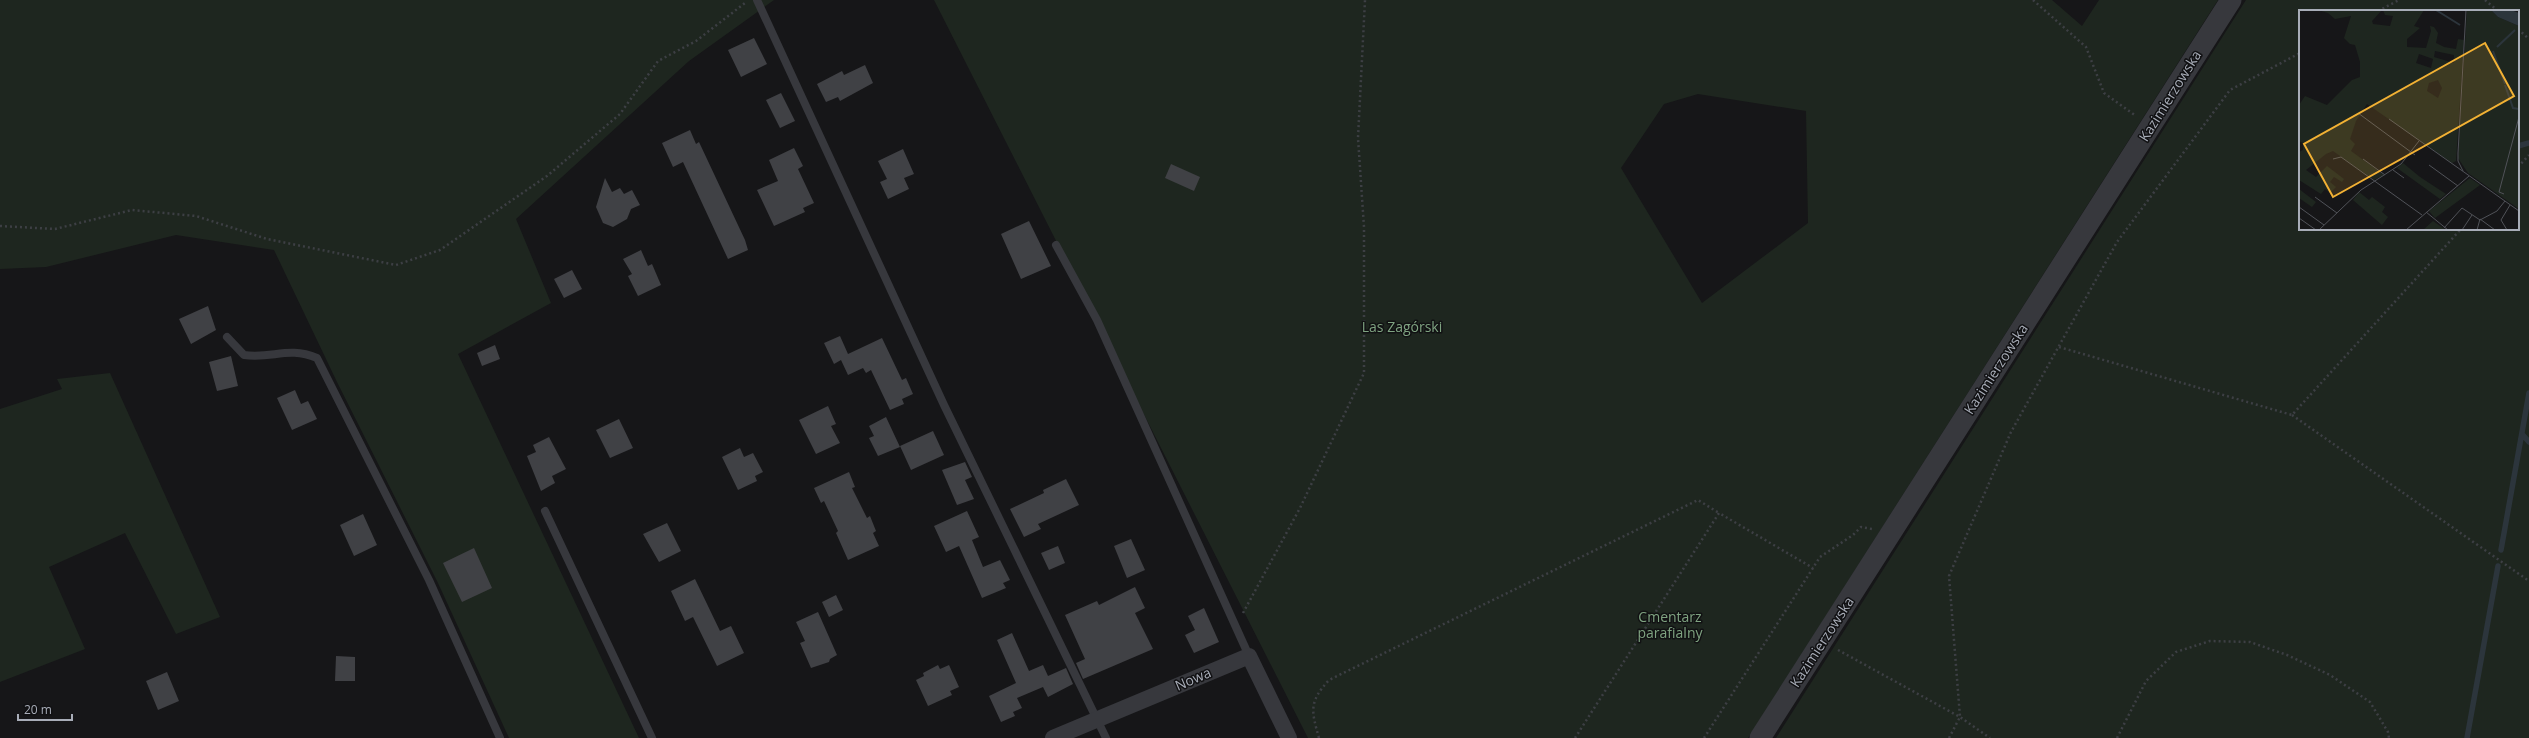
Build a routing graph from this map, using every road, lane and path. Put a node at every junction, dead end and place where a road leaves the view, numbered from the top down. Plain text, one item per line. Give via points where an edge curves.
1 (748, 0) edge
2 (757, 0) edge
3 (1365, 0) edge
4 (2033, 0) edge
5 (2231, 0) edge
6 (2399, 0) edge
7 (2485, 0) edge
8 (2380, 10) edge
9 (2497, 10) edge
10 (2519, 30) edge
11 (2529, 39) edge
12 (2299, 54) edge
13 (2151, 127) junction
14 (2529, 155) edge
15 (2519, 166) edge
16 (0, 226) edge
17 (2460, 230) edge
18 (1056, 246) dead end
19 (227, 337) dead end
20 (2059, 347) junction
21 (2292, 415) junction
22 (545, 511) dead end
23 (1719, 513) junction
24 (1888, 538) junction
25 (1813, 568) junction
26 (2529, 580) edge
27 (1236, 627) junction
28 (1837, 649) dead end
29 (1249, 656) junction
30 (1960, 716) junction
31 (1097, 720) junction
32 (500, 738) edge
33 (652, 738) edge
34 (1053, 738) edge
35 (1106, 738) edge
36 (1289, 738) edge
37 (1319, 738) edge
38 (1575, 738) edge
39 (1704, 738) edge
40 (1760, 738) edge
41 (1949, 738) edge
42 (1990, 738) edge
43 (2117, 738) edge
44 (2388, 738) edge

1 - 16 path via 696,41 658,61 620,114 547,176 440,250 396,265 267,239 196,216 132,210 55,229
2 - 31 lane via 944,405
3 - 27 path via 1358,138 1364,227 1364,372 1300,508
4 - 13 path via 2086,47 2104,93
5 - 13 street, Kazimierzowska
6 - 8 path
7 - 9 path
10 - 11 path
12 - 20 path via 2230,90 2117,242
13 - 24 street, Kazimierzowska
14 - 15 path
17 - 21 path
18 - 27 lane via 1097,320
19 - 32 lane via 244,355 261,357 284,352 302,352 317,358 429,580
20 - 21 path
20 - 30 path via 2011,432 1948,576
21 - 26 path
22 - 33 lane
23 - 25 path
23 - 37 path via 1698,500 1329,680 1316,694 1313,716
23 - 38 path
24 - 25 path via 1874,530 1861,527 1820,557
24 - 40 street, Kazimierzowska
25 - 39 path
27 - 29 lane
28 - 30 path
29 - 31 street, Nowa
29 - 36 street
30 - 41 path
30 - 42 path
31 - 34 street, Nowa
31 - 35 lane
43 - 44 path via 2146,681 2176,652 2210,641 2250,642 2288,655 2330,675 2370,702 2388,732

